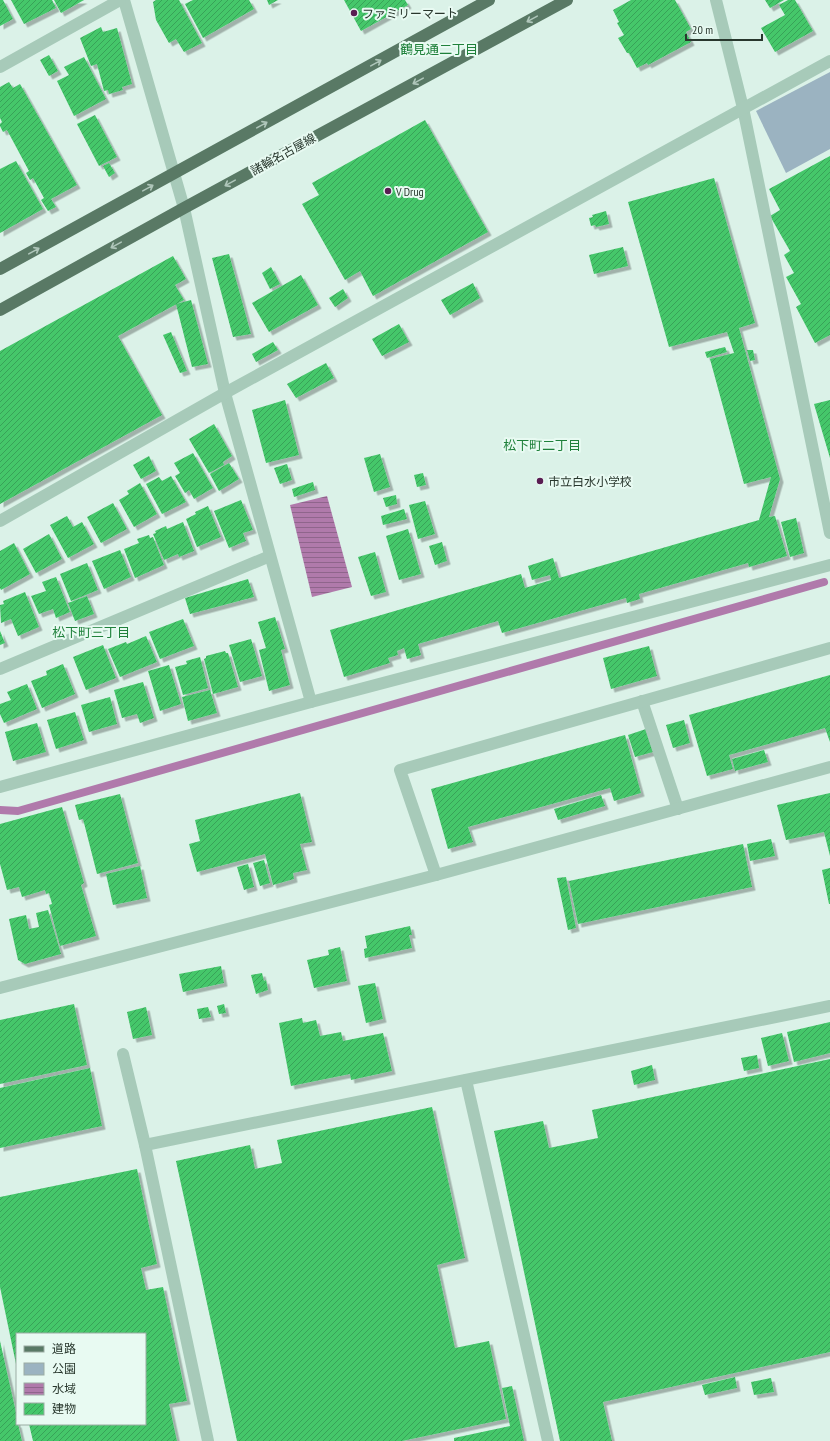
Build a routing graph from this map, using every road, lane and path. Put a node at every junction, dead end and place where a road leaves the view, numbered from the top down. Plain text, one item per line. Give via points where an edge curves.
1 (120, 0) edge
2 (124, 0) edge
3 (489, 0) edge
4 (567, 0) edge
5 (716, 0) edge
6 (830, 62) edge
7 (0, 67) edge
8 (743, 108) junction
9 (173, 174) junction
10 (184, 208) junction
11 (0, 270) edge
12 (0, 310) edge
13 (225, 393) junction
14 (0, 521) edge
15 (830, 533) edge
16 (270, 556) junction
17 (830, 565) edge
18 (830, 648) edge
19 (0, 669) edge
20 (642, 701) junction
21 (311, 702) junction
22 (830, 768) edge
23 (0, 787) edge
24 (678, 809) junction
25 (436, 875) junction
26 (0, 988) edge
27 (830, 1006) edge
28 (123, 1054) dead end
29 (466, 1080) junction
30 (145, 1146) junction
31 (208, 1441) edge
32 (548, 1441) edge

1 - 7 street
2 - 9 street
9 -> 3 main road
4 -> 10 main road, 諸輪名古屋線
5 - 8 street
6 - 8 street
8 - 13 street
8 - 15 street
9 - 10 street
11 -> 9 main road
10 -> 12 main road, 諸輪名古屋線
10 - 13 street
13 - 14 street
13 - 16 street
16 - 19 street
16 - 21 street
17 - 21 street
18 - 20 street
20 - 24 street
20 - 25 street via 400,770
21 - 23 street
22 - 24 street
24 - 25 street
25 - 26 street
27 - 29 street
28 - 30 street
29 - 30 street
29 - 32 street
30 - 31 street

